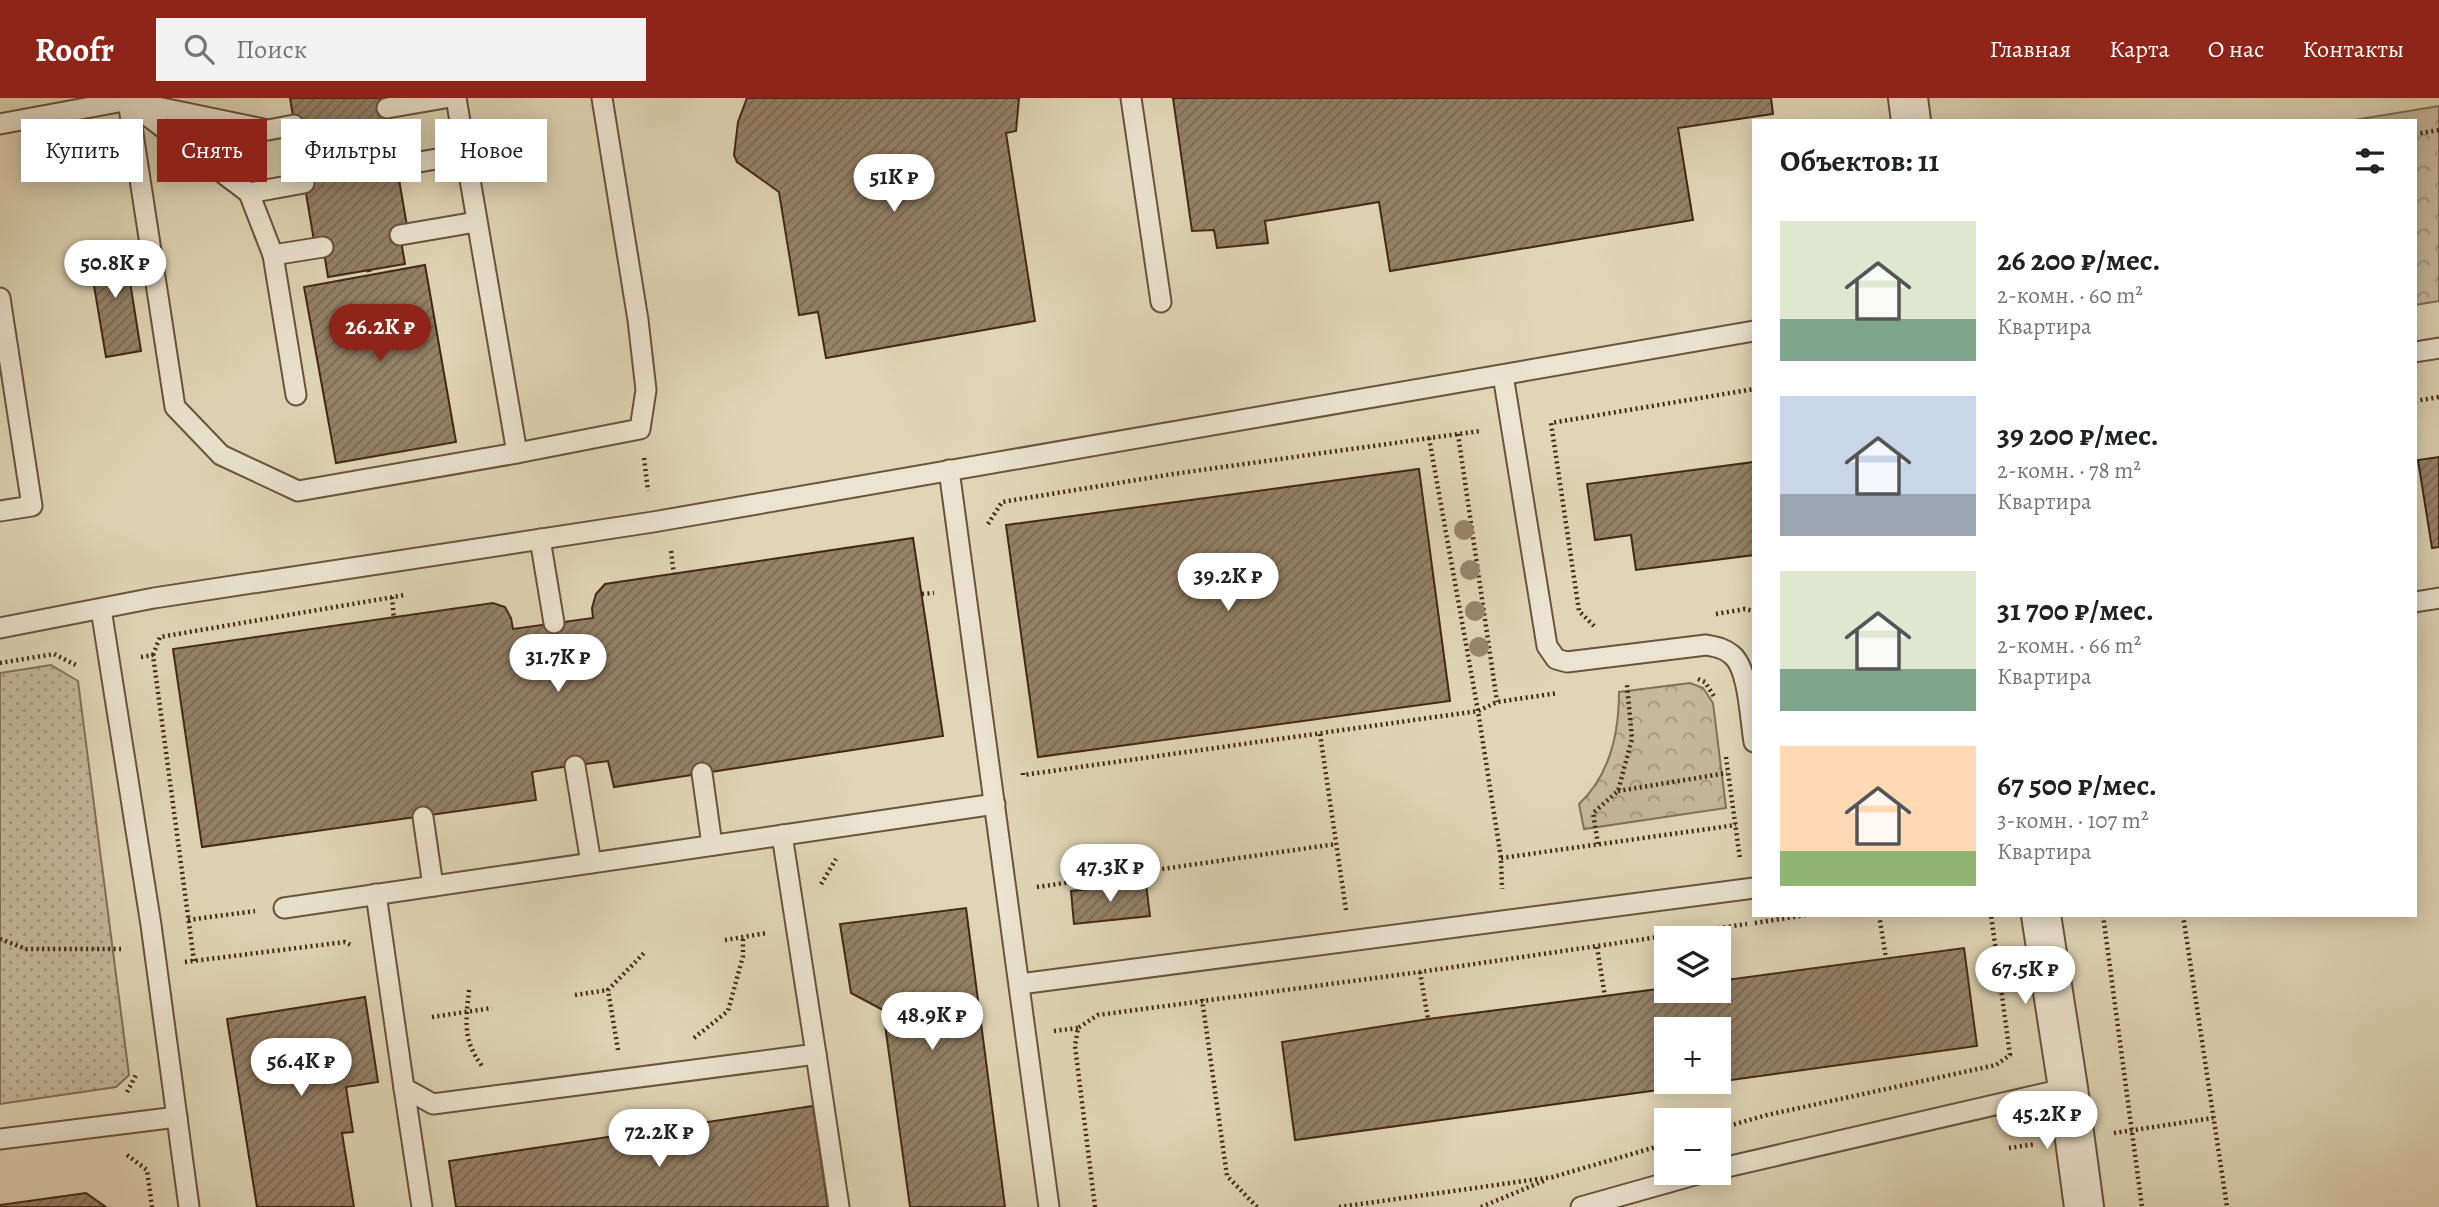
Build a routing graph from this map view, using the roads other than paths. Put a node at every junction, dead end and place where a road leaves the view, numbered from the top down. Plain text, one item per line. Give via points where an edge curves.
1 (445, 98) edge
2 (456, 98) edge
3 (603, 98) edge
4 (1131, 98) edge
5 (1908, 98) edge
6 (135, 99) edge
7 (387, 108) dead end
8 (459, 119) edge
9 (1911, 119) edge
10 (0, 124) edge
11 (281, 128) edge
12 (470, 182) edge
13 (304, 183) dead end
14 (249, 193) junction
15 (476, 222) junction
16 (400, 235) dead end
17 (323, 247) dead end
18 (273, 255) junction
19 (0, 298) edge
20 (1161, 302) dead end
21 (1752, 331) edge
22 (2439, 348) edge
23 (2417, 352) edge
24 (1503, 375) junction
25 (296, 395) dead end
26 (517, 453) junction
27 (949, 470) junction
28 (0, 511) edge
29 (540, 539) junction
30 (2439, 598) edge
31 (2417, 602) edge
32 (101, 610) junction
33 (554, 623) dead end
34 (0, 628) edge
35 (1752, 729) edge
36 (575, 766) dead end
37 (702, 773) dead end
38 (995, 804) junction
39 (423, 817) dead end
40 (782, 835) junction
41 (712, 845) junction
42 (591, 863) junction
43 (433, 886) junction
44 (1749, 888) edge
45 (376, 894) junction
46 (284, 908) road end
47 (2040, 917) edge
48 (1020, 984) junction
49 (816, 1054) junction
50 (404, 1088) junction
51 (2068, 1088) junction
52 (177, 1117) junction
53 (0, 1139) edge
54 (1731, 1166) edge
55 (1659, 1185) edge
56 (189, 1207) edge
57 (422, 1207) edge
58 (839, 1207) edge
59 (1049, 1207) edge
60 (1581, 1207) edge
61 (2084, 1207) edge

1 - 7 lane
2 - 8 lane
3 - 26 lane via 646,390 640,429
4 - 20 lane
5 - 9 street
6 - 10 lane
6 - 11 lane via 268,130
6 - 14 lane
6 - 26 lane via 175,407 221,455 298,491
12 - 15 lane
13 - 14 lane
14 - 18 lane
15 - 16 lane
15 - 26 lane
17 - 18 lane
18 - 25 lane
19 - 28 lane via 32,506
21 - 24 lane
22 - 23 lane
24 - 27 lane
24 - 35 lane via 1547,646 1556,659 1567,662 1706,645 1721,648 1735,657 1743,673
27 - 29 lane
27 - 38 lane
29 - 32 lane
29 - 33 lane
30 - 31 lane
32 - 34 lane
32 - 52 lane
36 - 42 lane
37 - 41 lane
38 - 40 lane
38 - 48 lane
39 - 43 lane
40 - 41 lane
40 - 49 lane
41 - 42 lane
42 - 43 lane
43 - 45 lane
44 - 48 lane
45 - 46 lane
45 - 50 lane
47 - 51 street
48 - 59 lane
49 - 50 lane via 433,1104
49 - 58 lane
50 - 57 lane
51 - 54 lane
51 - 61 street
52 - 53 lane
52 - 56 lane
55 - 60 lane

